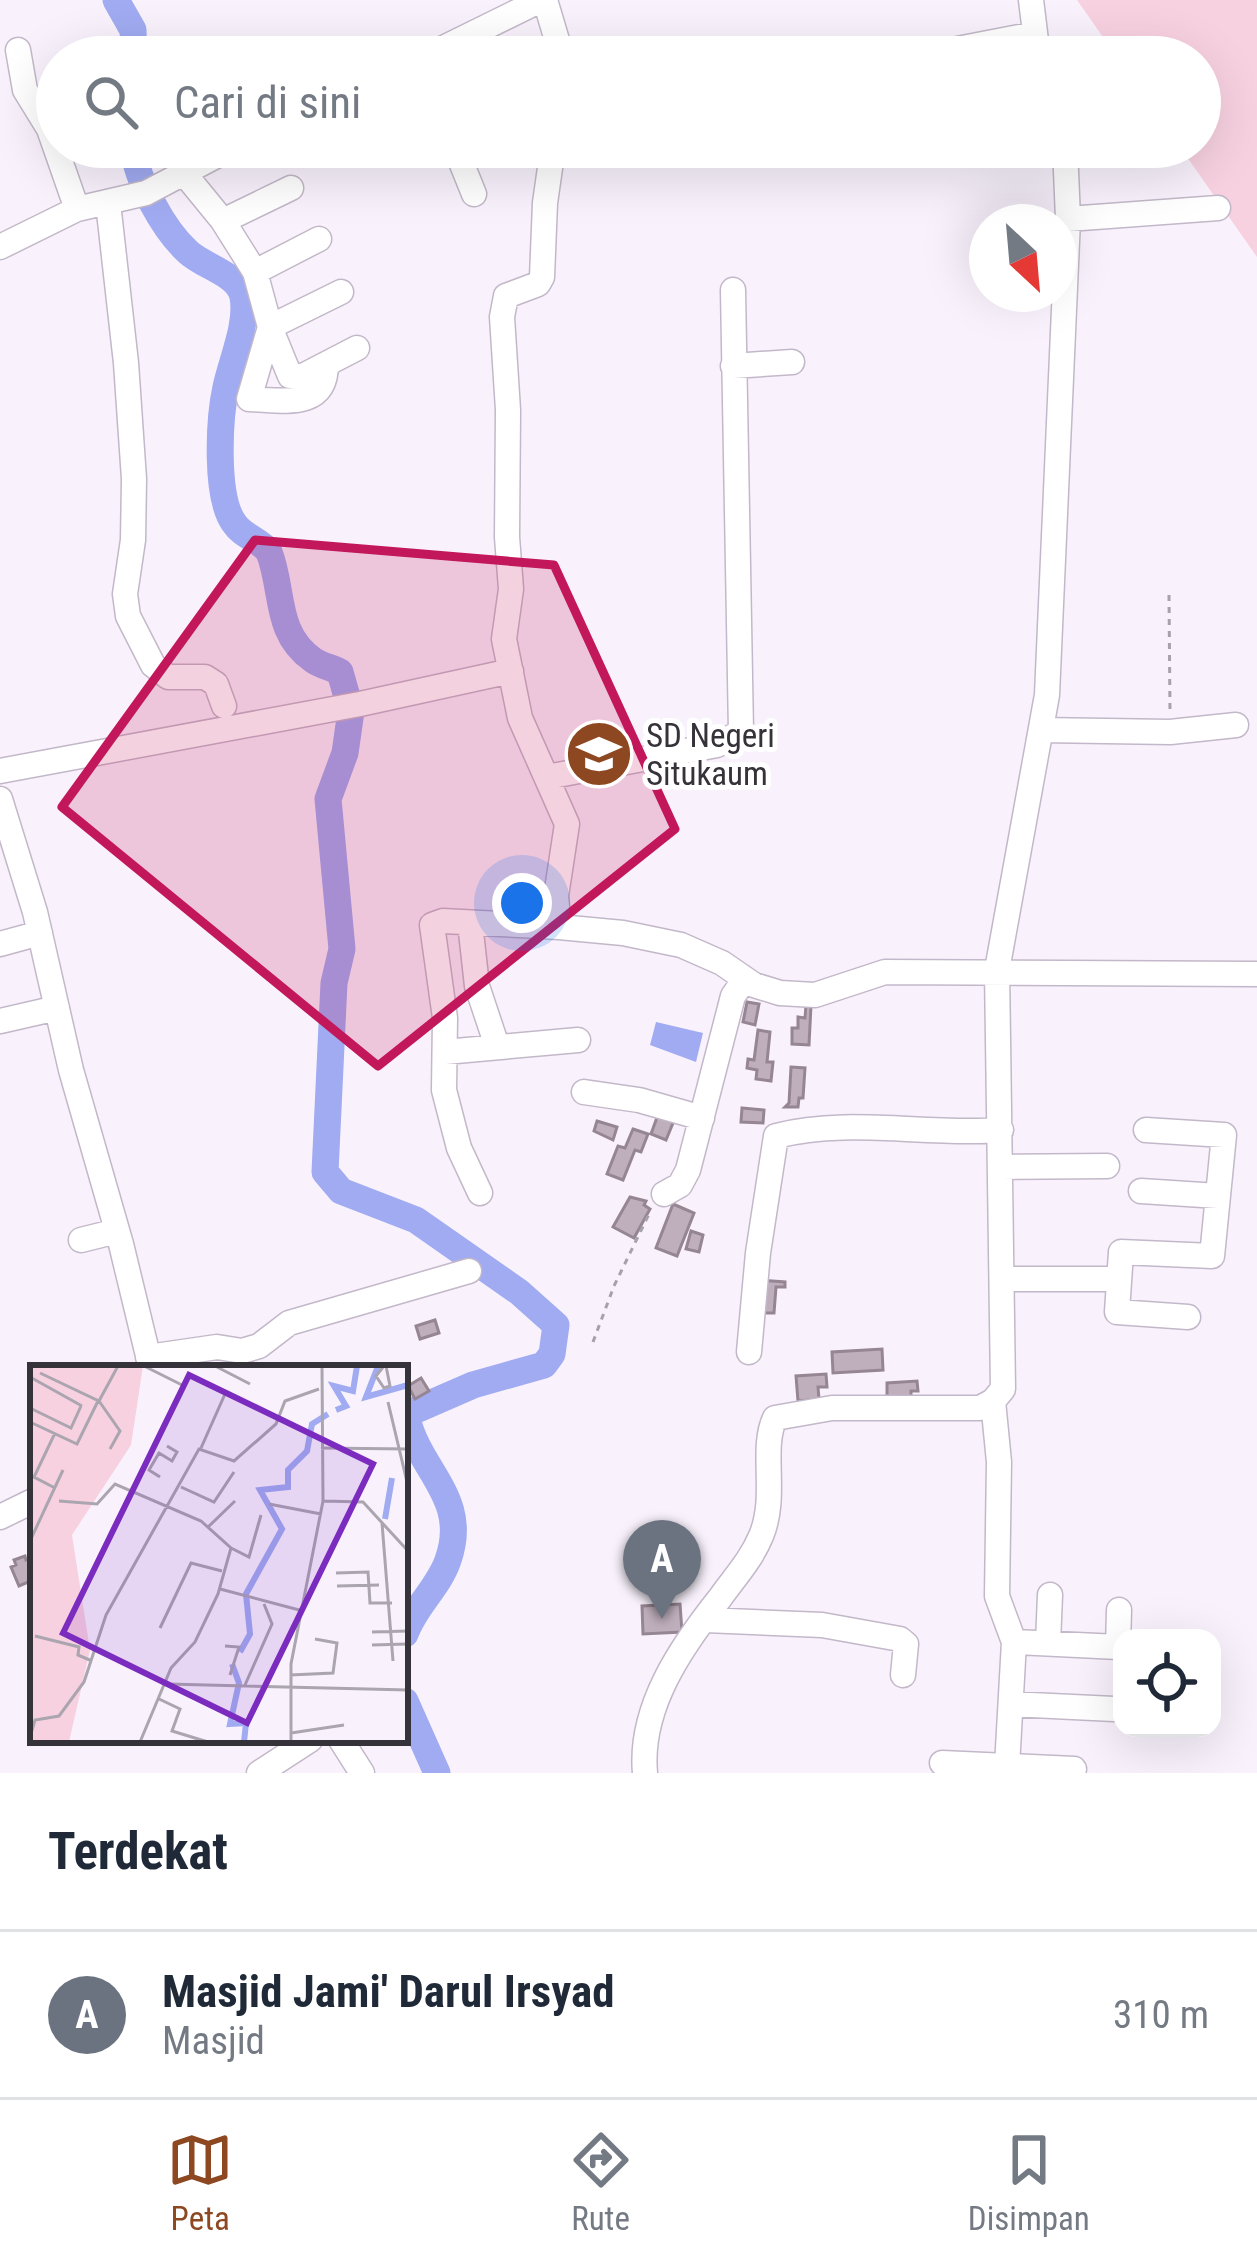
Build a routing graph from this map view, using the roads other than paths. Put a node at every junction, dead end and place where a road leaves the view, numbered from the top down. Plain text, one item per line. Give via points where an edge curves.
1 (543, 0) edge
2 (1031, 0) edge
3 (468, 36) edge
4 (555, 36) edge
5 (1035, 36) edge
6 (18, 50) dead end
7 (36, 108) edge
8 (63, 168) edge
9 (192, 168) edge
10 (463, 168) edge
11 (551, 168) edge
12 (1066, 168) edge
13 (178, 175) junction
14 (291, 188) dead end
15 (474, 194) dead end
16 (108, 203) junction
17 (1067, 204) edge
18 (77, 208) junction
19 (1218, 208) dead end
20 (1077, 218) edge
21 (224, 221) junction
22 (319, 239) dead end
23 (0, 247) edge
24 (255, 272) junction
25 (733, 290) dead end
26 (341, 292) dead end
27 (1064, 312) edge
28 (270, 327) junction
29 (357, 348) dead end
30 (792, 362) dead end
31 (733, 366) junction
32 (299, 390) junction
33 (511, 671) junction
34 (224, 706) dead end
35 (1236, 725) dead end
36 (1041, 730) junction
37 (0, 771) edge
38 (547, 777) junction
39 (0, 799) edge
40 (470, 923) junction
41 (559, 927) junction
42 (40, 933) junction
43 (0, 944) edge
44 (997, 970) junction
45 (1257, 974) edge
46 (745, 980) junction
47 (57, 1007) junction
48 (0, 1021) edge
49 (578, 1040) dead end
50 (497, 1046) junction
51 (445, 1052) junction
52 (584, 1092) dead end
53 (702, 1118) junction
54 (1001, 1130) junction
55 (1146, 1130) dead end
56 (1107, 1166) dead end
57 (1002, 1167) junction
58 (1141, 1191) dead end
59 (480, 1192) dead end
60 (664, 1194) road end
61 (1218, 1196) junction
62 (117, 1231) junction
63 (81, 1240) dead end
64 (469, 1270) dead end
65 (1003, 1279) junction
66 (1118, 1280) junction
67 (1188, 1317) dead end
68 (749, 1352) dead end
69 (150, 1362) edge
70 (993, 1401) junction
71 (30, 1502) edge
72 (0, 1517) edge
73 (1051, 1595) dead end
74 (1120, 1610) dead end
75 (705, 1620) junction
76 (1014, 1642) junction
77 (1048, 1643) junction
78 (903, 1675) dead end
79 (1011, 1704) junction
80 (1113, 1709) edge
81 (305, 1743) edge
82 (343, 1743) edge
83 (942, 1762) dead end
84 (1007, 1766) junction
85 (1074, 1769) dead end
86 (260, 1773) edge
87 (362, 1773) edge
88 (645, 1773) edge

1 - 3 street
1 - 4 street
2 - 5 street
6 - 7 street
8 - 18 street
9 - 13 street
10 - 15 street
11 - 33 street via 542,277 506,296 502,317 511,589 504,639
12 - 17 street
13 - 16 street
13 - 21 street
14 - 21 street
16 - 18 street
16 - 34 street via 134,479 128,616 153,665 168,677 205,677
18 - 23 street
19 - 20 street
21 - 24 street
22 - 24 street
24 - 28 street
25 - 31 street
26 - 28 street
27 - 36 street
28 - 32 street
28 - 32 street via 249,399
29 - 32 street
30 - 31 street
31 - 38 street via 741,732 717,745
33 - 37 street
33 - 38 street via 520,718
35 - 36 street
36 - 44 street
38 - 41 street via 568,831
39 - 42 street
40 - 41 street
40 - 50 street via 477,986
40 - 51 street via 432,925
41 - 46 street via 681,945
42 - 43 street
42 - 47 street
44 - 45 street
44 - 46 street via 885,972 800,996
44 - 54 street
46 - 53 street via 733,996
47 - 48 street
47 - 62 street
49 - 50 street
50 - 51 street
51 - 59 street via 447,1101
52 - 53 street
53 - 60 street via 688,1170
54 - 57 street
54 - 68 street via 776,1136
55 - 61 street via 1225,1135
56 - 57 street
57 - 65 street
58 - 61 street
61 - 66 street via 1212,1256 1121,1252
62 - 63 street
62 - 69 street
64 - 69 street via 289,1323 242,1351 217,1347
65 - 66 street
65 - 70 street via 1005,1380
66 - 67 street via 1117,1312
70 - 75 street via 775,1418 766,1523
70 - 76 street via 997,1596
71 - 72 street
73 - 77 street
74 - 77 street via 1118,1647
75 - 78 street via 822,1624 900,1639 907,1648
75 - 88 street via 656,1697
76 - 77 street
76 - 79 street
79 - 80 street
79 - 84 street
81 - 86 street
82 - 87 street
83 - 84 street
84 - 85 street

